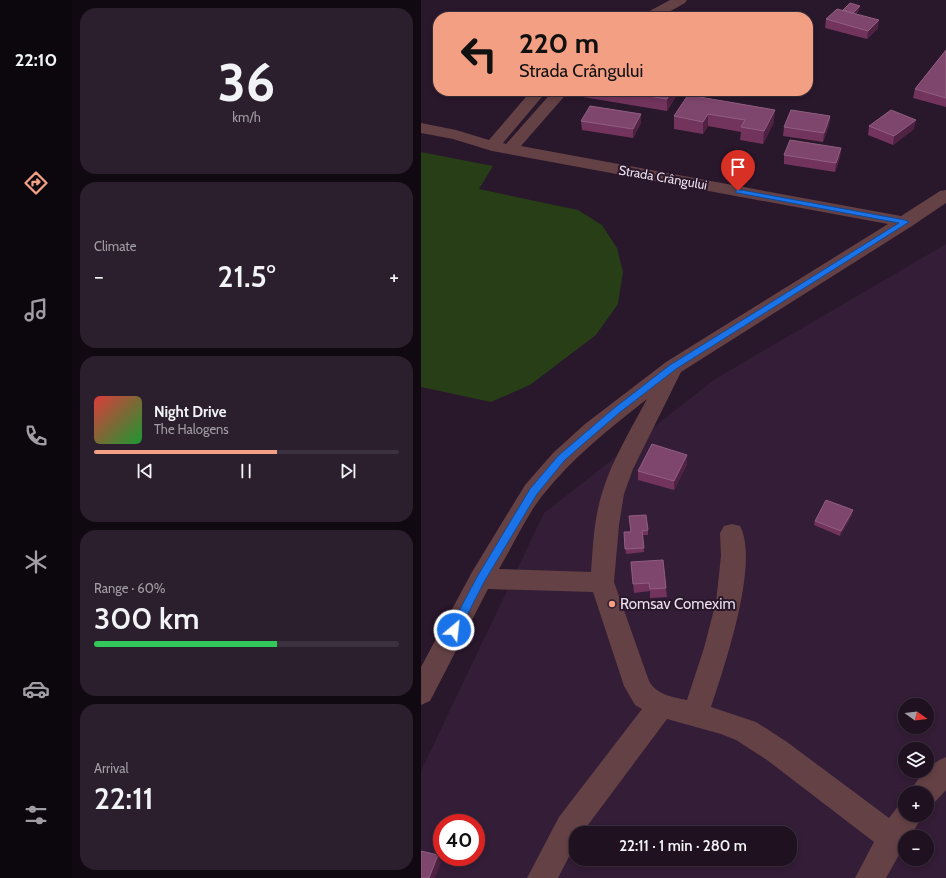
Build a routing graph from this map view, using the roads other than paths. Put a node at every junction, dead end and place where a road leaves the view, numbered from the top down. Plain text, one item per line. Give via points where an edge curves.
1 (680, 0) edge
2 (658, 12) edge
3 (535, 96) edge
4 (557, 96) edge
5 (421, 128) edge
6 (492, 146) junction
7 (510, 149) junction
8 (946, 195) edge
9 (905, 222) junction
10 (673, 367) junction
11 (732, 533) dead end
12 (481, 580) junction
13 (602, 582) junction
14 (421, 693) edge
15 (661, 706) junction
16 (695, 715) junction
17 (946, 770) edge
18 (931, 786) edge
19 (904, 822) edge
20 (892, 838) junction
21 (542, 878) edge
22 (870, 878) edge

1 - 2 street
3 - 6 street
4 - 7 street
5 - 6 street, Strada Crângului
6 - 7 street, Strada Crângului
7 - 9 street, Strada Crângului
8 - 9 street
9 - 10 street
10 - 12 street via 593,430 561,459 533,492
10 - 13 street via 613,494 607,525
11 - 16 street via 734,555 729,598
12 - 13 street
12 - 14 street
13 - 15 street via 637,686 644,697
15 - 16 street
15 - 21 street via 569,827
16 - 20 street via 746,731 777,751
17 - 18 street
19 - 20 street
20 - 22 street

